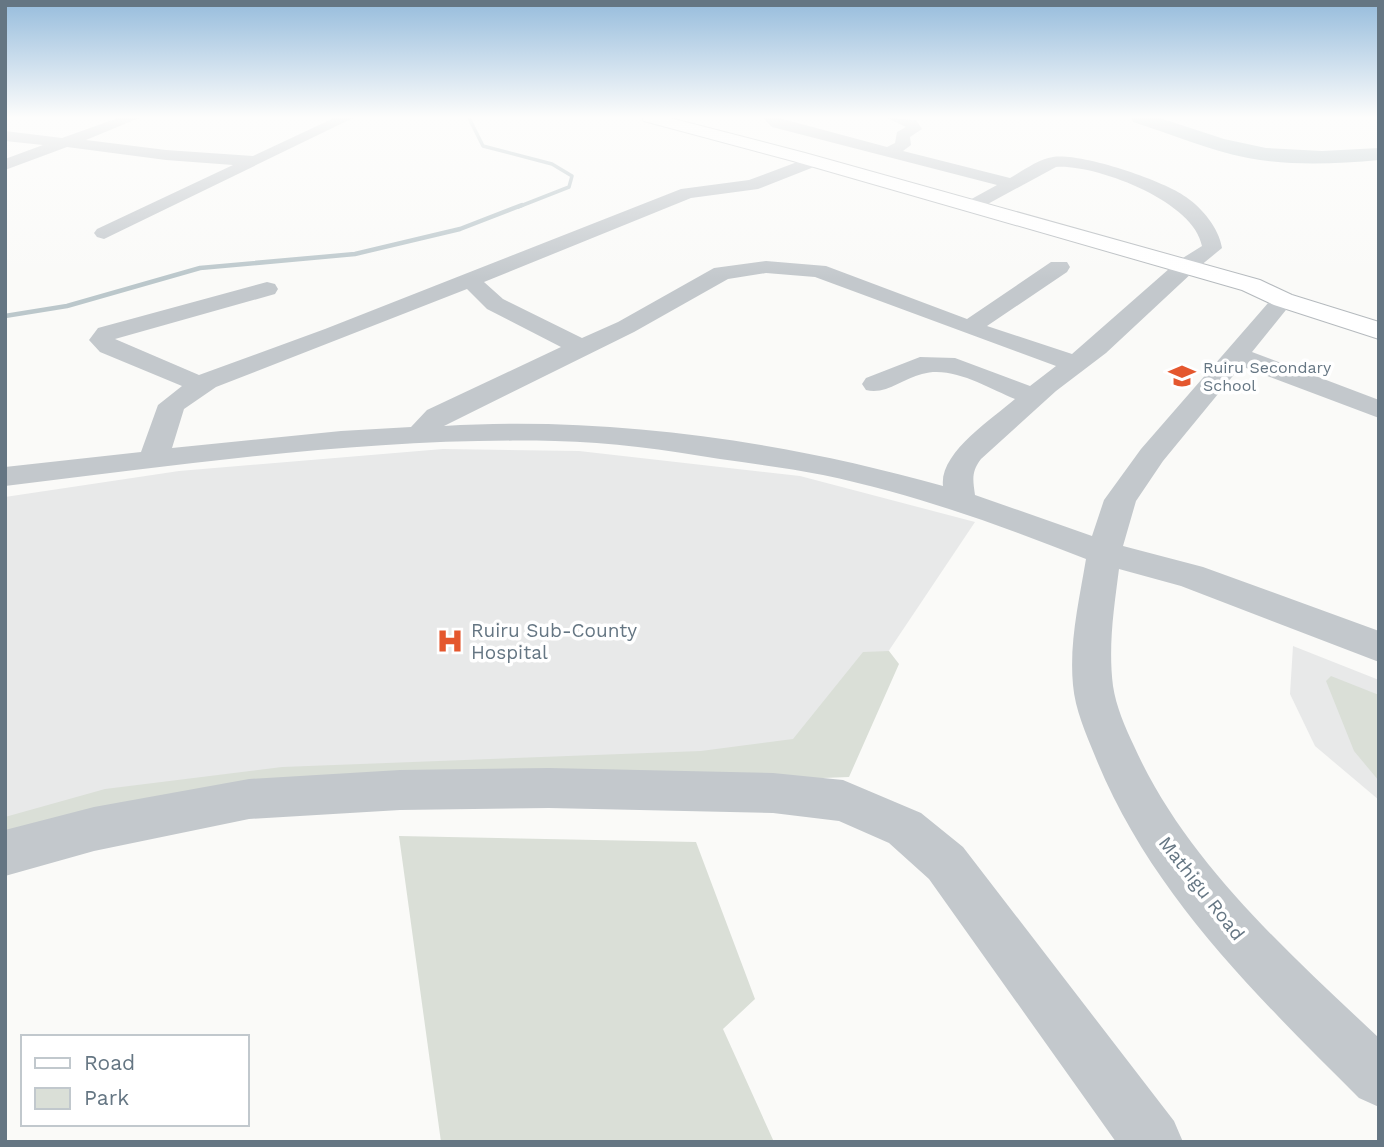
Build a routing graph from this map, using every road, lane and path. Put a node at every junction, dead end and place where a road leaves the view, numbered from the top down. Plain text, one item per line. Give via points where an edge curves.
1 (233, 172) edge
2 (790, 172) edge
3 (851, 172) edge
4 (964, 172) edge
5 (1035, 172) edge
6 (1099, 172) edge
7 (1012, 184) junction
8 (973, 206) junction
9 (104, 233) dead end
10 (1186, 266) junction
11 (1059, 267) dead end
12 (469, 279) junction
13 (267, 289) dead end
14 (1283, 300) junction
15 (969, 328) junction
16 (1379, 331) edge
17 (581, 347) junction
18 (1236, 355) junction
19 (1075, 364) junction
20 (199, 384) junction
21 (875, 384) dead end
22 (1034, 397) junction
23 (1379, 410) edge
24 (419, 436) junction
25 (153, 459) junction
26 (5, 477) edge
27 (960, 502) junction
28 (1104, 553) junction
29 (1379, 647) edge
30 (5, 853) edge
31 (1379, 1078) edge
32 (1153, 1142) edge

1 - 9 street
2 - 12 street via 752,185 687,193
3 - 8 main road
4 - 7 street
5 - 7 street
6 - 10 street via 1182,204 1212,241 1212,248
7 - 8 street
8 - 10 main road
10 - 14 main road via 1251,285
10 - 19 street
11 - 15 street
12 - 17 street via 495,304
12 - 20 street
13 - 20 street via 107,333 101,340
14 - 16 main road
14 - 18 street, Mathigu Road
15 - 17 street via 818,271 766,267 722,273
15 - 19 street
17 - 24 street via 436,416
18 - 23 street
18 - 28 street, Mathigu Road via 1152,455 1121,500
19 - 22 street
20 - 25 street via 172,405
21 - 22 street via 920,365 955,366
22 - 27 street via 960,466
24 - 25 street
24 - 27 street via 555,432 638,437 823,466
25 - 26 street
27 - 28 street
28 - 29 street via 1191,576
28 - 31 street, Mathigu Road via 1091,644 1093,688 1132,792 1179,865 1263,965
30 - 32 street via 94,829 250,799 400,790 549,789 774,793 843,800 905,828 946,863

